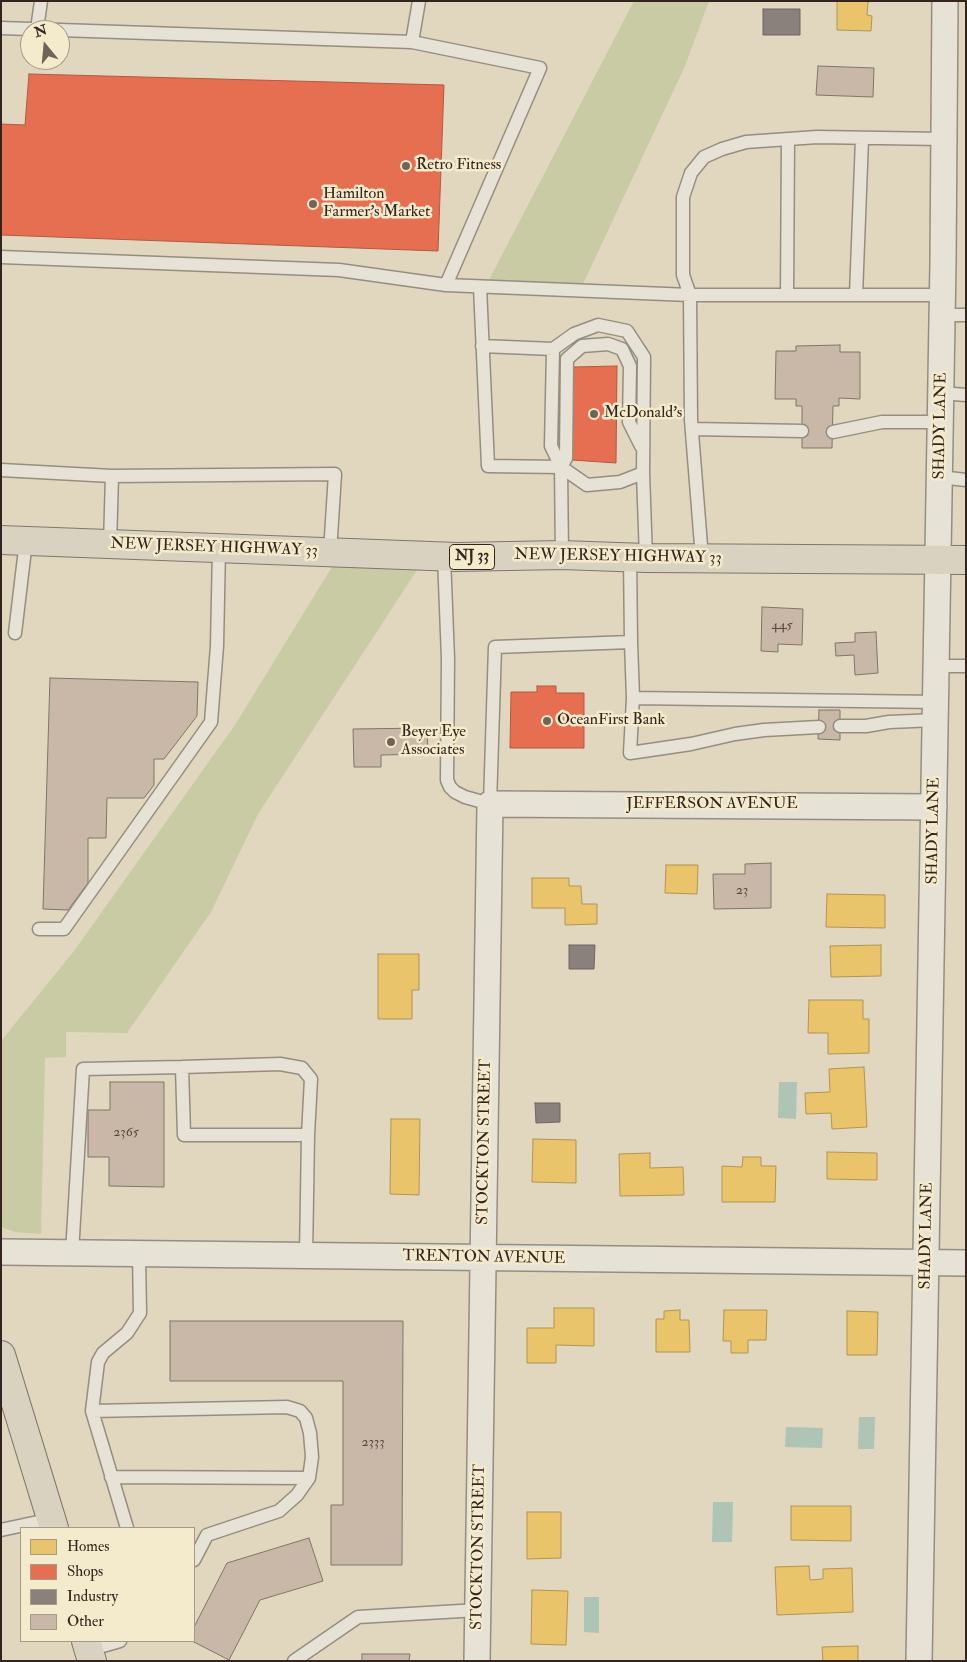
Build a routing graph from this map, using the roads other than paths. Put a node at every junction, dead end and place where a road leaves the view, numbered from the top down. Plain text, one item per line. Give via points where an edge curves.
1 (41, 1) edge
2 (419, 1) edge
3 (945, 1) edge
4 (38, 20) edge
5 (1, 28) edge
6 (20, 29) edge
7 (70, 30) edge
8 (412, 42) junction
9 (862, 139) junction
10 (943, 139) junction
11 (788, 140) junction
12 (1, 257) edge
13 (446, 285) junction
14 (480, 287) junction
15 (690, 295) junction
16 (787, 295) junction
17 (856, 295) junction
18 (950, 308) edge
19 (482, 346) junction
20 (553, 349) junction
21 (941, 394) junction
22 (966, 395) edge
23 (940, 422) junction
24 (692, 429) junction
25 (802, 431) dead end
26 (833, 432) dead end
27 (643, 450) junction
28 (561, 468) junction
29 (1, 470) edge
30 (643, 473) junction
31 (112, 476) junction
32 (940, 477) junction
33 (966, 480) edge
34 (14, 540) edge
35 (110, 544) junction
36 (220, 548) junction
37 (330, 552) junction
38 (562, 555) junction
39 (444, 556) junction
40 (638, 558) junction
41 (702, 558) junction
42 (938, 560) junction
43 (966, 560) edge
44 (15, 633) dead end
45 (632, 642) junction
46 (936, 666) junction
47 (966, 666) edge
48 (633, 698) junction
49 (936, 711) junction
50 (840, 726) dead end
51 (819, 727) dead end
52 (490, 804) junction
53 (934, 807) junction
54 (39, 929) dead end
55 (182, 1067) junction
56 (308, 1134) junction
57 (1, 1252) edge
58 (72, 1253) junction
59 (139, 1254) junction
60 (306, 1256) junction
61 (483, 1258) junction
62 (926, 1262) junction
63 (966, 1263) edge
64 (1, 1355) edge
65 (92, 1411) junction
66 (111, 1477) junction
67 (309, 1478) junction
68 (53, 1524) edge
69 (27, 1527) edge
70 (127, 1527) edge
71 (20, 1528) edge
72 (1, 1530) edge
73 (195, 1558) edge
74 (478, 1610) junction
75 (117, 1642) edge
76 (89, 1651) edge
77 (294, 1661) edge
78 (477, 1661) edge
79 (919, 1661) edge

1 - 4 lane
2 - 8 lane
3 - 10 street, SHADY LANE
5 - 6 lane
7 - 8 lane
8 - 13 lane via 540,68
9 - 10 lane
9 - 11 lane via 816,137
9 - 17 lane
10 - 18 street, SHADY LANE
11 - 15 lane via 746,142 722,149 704,157 691,173 683,197 683,275
11 - 16 lane
12 - 13 lane via 339,270
13 - 14 lane
14 - 15 lane
14 - 19 lane
15 - 16 lane
15 - 24 lane
16 - 17 lane
17 - 18 lane
18 - 21 street, SHADY LANE
19 - 20 lane
19 - 28 lane via 488,466
20 - 27 lane via 574,334 598,325 627,331 644,357
20 - 28 lane via 551,446
21 - 22 lane
21 - 23 street, SHADY LANE
23 - 26 lane via 882,422
23 - 32 street, SHADY LANE
24 - 25 lane
24 - 41 lane
27 - 28 lane via 629,422 630,366 622,349 608,344 582,346 567,360 566,458
27 - 30 lane
28 - 30 lane via 587,484 620,482
28 - 38 lane
29 - 31 lane
30 - 40 lane
31 - 35 lane
31 - 37 lane via 335,474
32 - 33 lane
32 - 42 street, SHADY LANE
34 - 35 main road, NEW JERSEY HIGHWAY 33 / NJ 33
34 - 44 lane
35 - 36 main road, NEW JERSEY HIGHWAY 33 / NJ 33
36 - 37 main road, NEW JERSEY HIGHWAY 33 / NJ 33
36 - 54 lane via 211,722 64,929
37 - 39 main road, NEW JERSEY HIGHWAY 33 / NJ 33
38 - 39 main road, NEW JERSEY HIGHWAY 33 / NJ 33
38 - 40 main road, NEW JERSEY HIGHWAY 33 / NJ 33
39 - 52 lane via 448,650 447,780 455,792
40 - 41 main road, NEW JERSEY HIGHWAY 33 / NJ 33
40 - 45 lane
41 - 42 main road, NEW JERSEY HIGHWAY 33 / NJ 33
42 - 43 main road, NEW JERSEY HIGHWAY 33 / NJ 33
42 - 46 street, SHADY LANE
45 - 48 lane
45 - 52 lane via 495,647
46 - 47 lane
46 - 49 street, SHADY LANE
48 - 49 lane
48 - 51 lane via 630,753 764,730
49 - 50 lane via 866,726
49 - 53 street, SHADY LANE
52 - 53 street, JEFFERSON AVENUE
52 - 61 street, STOCKTON STREET
53 - 62 street, SHADY LANE
55 - 56 lane via 280,1064 302,1068 311,1079
55 - 56 lane via 184,1135
55 - 58 lane via 83,1069
56 - 60 lane
57 - 58 street, TRENTON AVENUE
58 - 59 street, TRENTON AVENUE
59 - 60 street, TRENTON AVENUE
59 - 65 lane via 140,1313 127,1333 103,1353 98,1362
60 - 61 street, TRENTON AVENUE
61 - 62 street, TRENTON AVENUE
61 - 74 street, STOCKTON STREET
62 - 63 street, TRENTON AVENUE
62 - 79 street, SHADY LANE
64 - 68 main road
65 - 66 lane
65 - 67 lane via 287,1407 300,1410 310,1433 312,1457
66 - 67 lane
66 - 70 lane
67 - 73 lane via 297,1495 279,1511 207,1535
68 - 69 lane
71 - 72 lane
74 - 77 lane via 358,1617
74 - 78 street, STOCKTON STREET
75 - 76 lane

